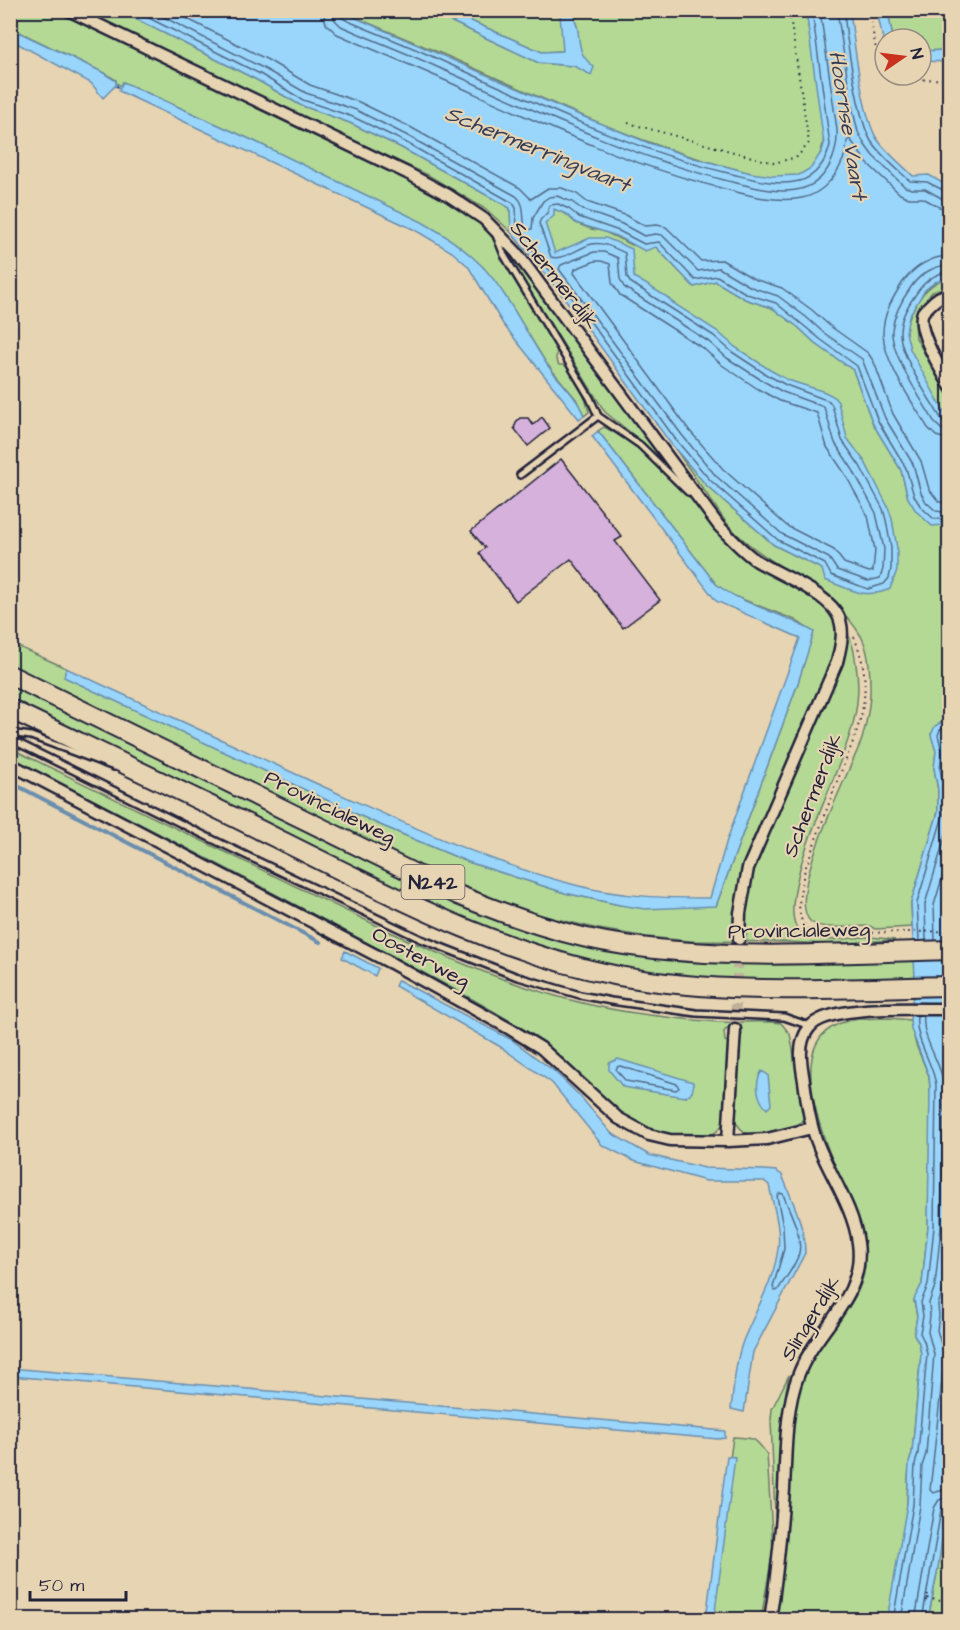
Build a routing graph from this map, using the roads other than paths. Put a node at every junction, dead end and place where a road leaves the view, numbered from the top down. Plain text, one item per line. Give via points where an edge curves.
1 (68, 10) edge
2 (492, 226) junction
3 (950, 294) edge
4 (950, 386) edge
5 (597, 416) junction
6 (520, 475) dead end
7 (706, 510) junction
8 (10, 675) edge
9 (10, 709) edge
10 (10, 733) edge
11 (10, 739) edge
12 (10, 764) edge
13 (139, 771) junction
14 (739, 939) tunnel mouth
15 (950, 950) edge
16 (950, 986) edge
17 (950, 1009) edge
18 (810, 1026) junction
19 (735, 1029) tunnel mouth
20 (812, 1128) junction
21 (728, 1142) junction
22 (770, 1620) edge

1 - 2 street, Schermerdijk via 407,173 473,210
2 - 5 lane via 504,255
2 - 7 street, Schermerdijk via 516,252
3 - 4 street via 942,295 923,312 922,323 927,342
5 - 6 lane
5 - 7 lane via 640,445
7 - 14 street, Schermerdijk via 756,560 829,606 836,613 842,635 837,662 748,868
8 - 15 highway, Provincialeweg / N242 via 459,895 536,924 623,945 709,954
9 - 13 highway, N242
10 - 13 lane via 31,736 108,766
11 - 18 lane via 421,939 514,976 611,1001 696,1013 784,1017
12 - 21 street, Oosterweg via 500,1023 541,1048 596,1100 632,1127 670,1140
13 - 16 highway, N242 via 451,923 532,954 616,975 714,988
17 - 18 street via 835,1014
18 - 20 street, Slingerdijk via 801,1046 801,1061
19 - 21 street
20 - 21 street, Oosterweg via 766,1139
20 - 22 street, Slingerdijk via 854,1223 860,1259 852,1290 816,1339 794,1388

